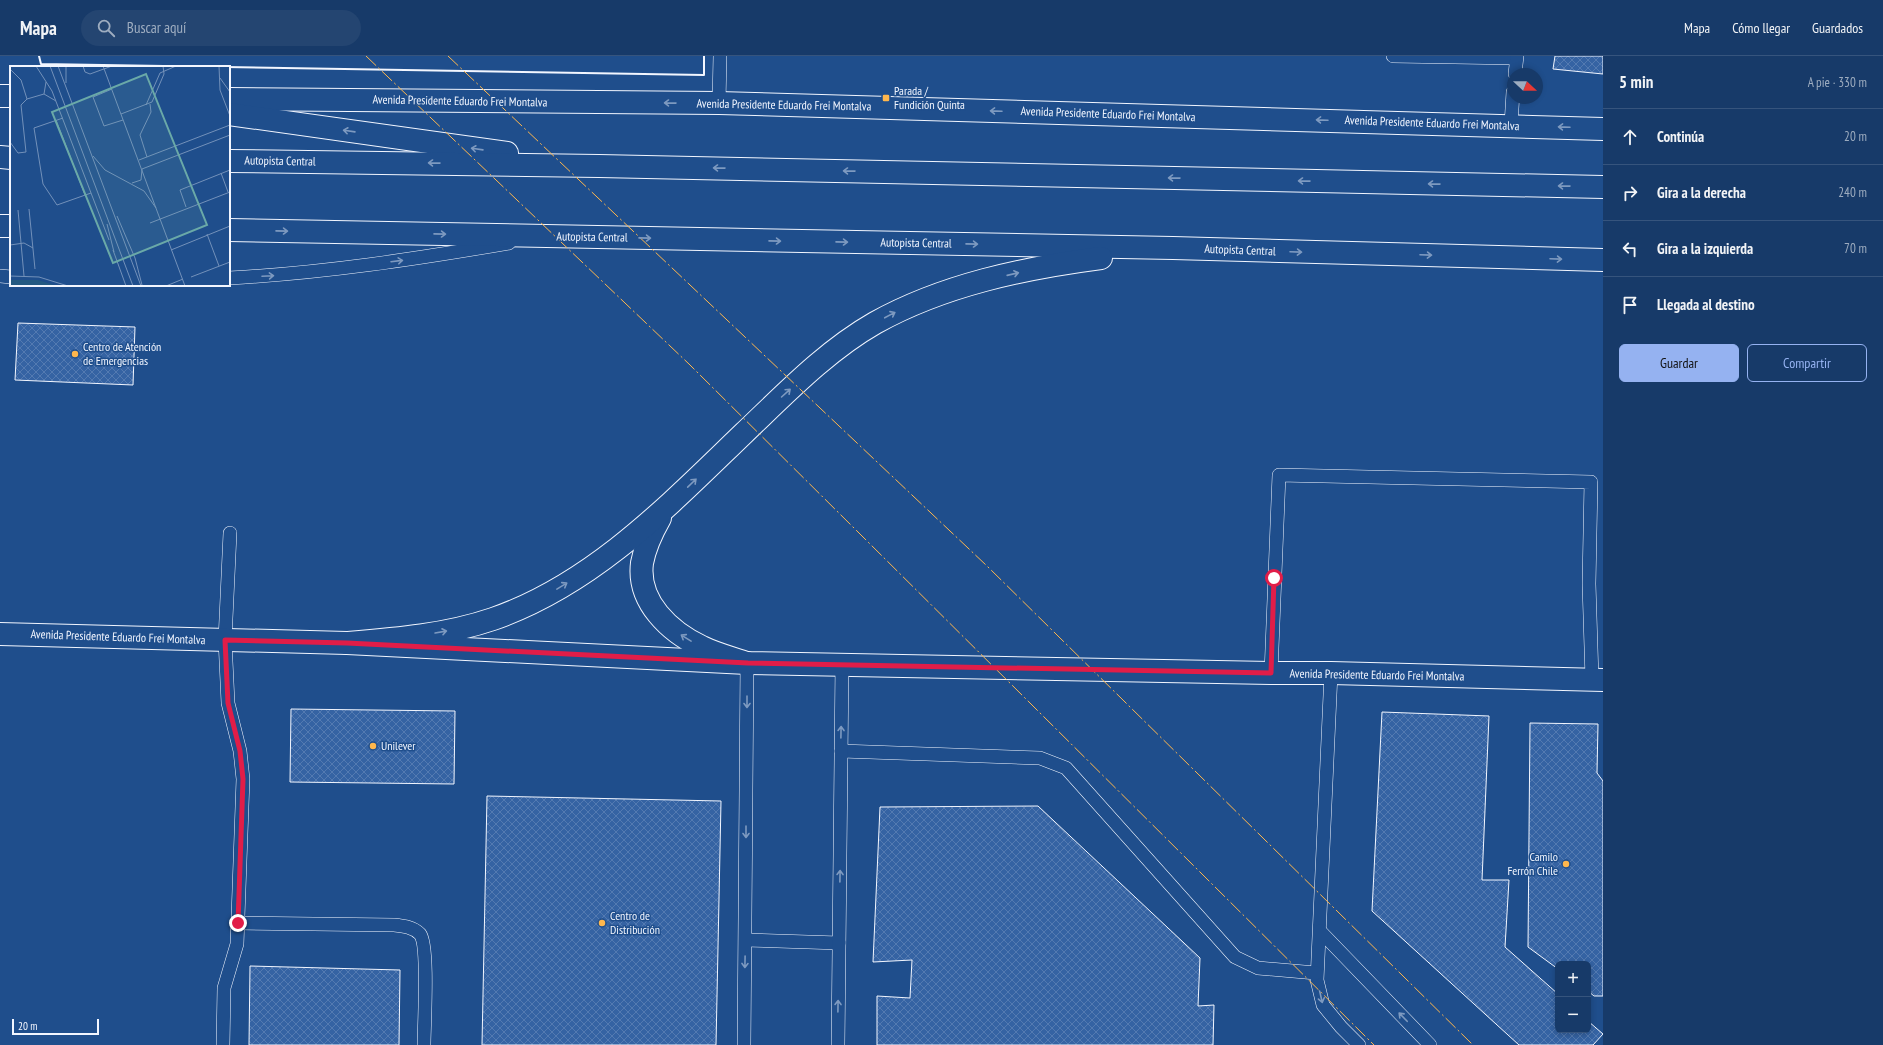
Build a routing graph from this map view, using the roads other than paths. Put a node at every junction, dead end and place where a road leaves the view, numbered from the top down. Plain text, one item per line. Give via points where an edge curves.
1 (720, 56) edge
2 (1393, 56) edge
3 (1517, 57) edge
4 (1516, 68) edge
5 (230, 99) edge
6 (719, 103) junction
7 (1512, 104) edge
8 (230, 114) edge
9 (1511, 125) junction
10 (1603, 129) edge
11 (230, 161) edge
12 (599, 166) junction
13 (1603, 187) edge
14 (230, 230) edge
15 (550, 236) junction
16 (1173, 248) junction
17 (1603, 260) edge
18 (0, 276) edge
19 (10, 277) edge
20 (230, 278) edge
21 (664, 510) junction
22 (230, 533) dead end
23 (0, 634) edge
24 (225, 640) junction
25 (347, 643) junction
26 (748, 663) junction
27 (842, 664) junction
28 (1271, 673) junction
29 (1331, 673) junction
30 (1598, 680) edge
31 (841, 751) junction
32 (238, 923) junction
33 (1320, 931) junction
34 (746, 940) junction
35 (839, 943) junction
36 (1316, 973) junction
37 (223, 1045) edge
38 (424, 1045) edge
39 (744, 1045) edge
40 (838, 1045) edge
41 (1359, 1045) edge
42 (1430, 1045) edge

1 - 6 lane
2 - 3 lane
3 - 4 lane
6 -> 5 main road, Avenida Presidente Eduardo Frei Montalva
9 -> 6 main road, Avenida Presidente Eduardo Frei Montalva
7 - 9 lane
12 -> 8 main road
10 -> 9 main road, Avenida Presidente Eduardo Frei Montalva
12 -> 11 main road, Autopista Central
13 -> 12 main road, Autopista Central
14 -> 15 main road, Autopista Central
15 -> 16 main road, Autopista Central
20 -> 15 lane via 284,275 420,258
16 -> 17 main road, Autopista Central
21 -> 16 main road via 815,368 855,336 906,307 970,285 1029,270
18 - 19 lane
25 -> 21 main road via 446,631 494,618 525,606 589,570
26 -> 21 main road via 689,640 670,626 654,609 644,587 642,565 650,537
22 - 24 lane
23 - 24 main road, Avenida Presidente Eduardo Frei Montalva
24 - 25 main road, Avenida Presidente Eduardo Frei Montalva
24 - 32 lane via 228,703 240,751 243,779
25 - 26 main road, Avenida Presidente Eduardo Frei Montalva
26 - 27 main road, Avenida Presidente Eduardo Frei Montalva
26 -> 34 lane
27 - 28 main road, Avenida Presidente Eduardo Frei Montalva
31 -> 27 lane
28 - 29 main road, Avenida Presidente Eduardo Frei Montalva
28 - 30 lane via 1279,475 1295,475 1592,482 1589,584
29 - 30 main road, Avenida Presidente Eduardo Frei Montalva
29 - 33 lane
35 -> 31 lane
31 - 36 lane via 1040,758 1066,768 1234,957 1258,968
32 - 37 lane via 237,944 224,988
32 - 38 lane via 410,927 421,935 425,952
33 - 36 lane
42 -> 33 lane
34 - 35 lane
34 -> 39 lane
40 -> 35 lane
36 -> 41 lane via 1323,1005

